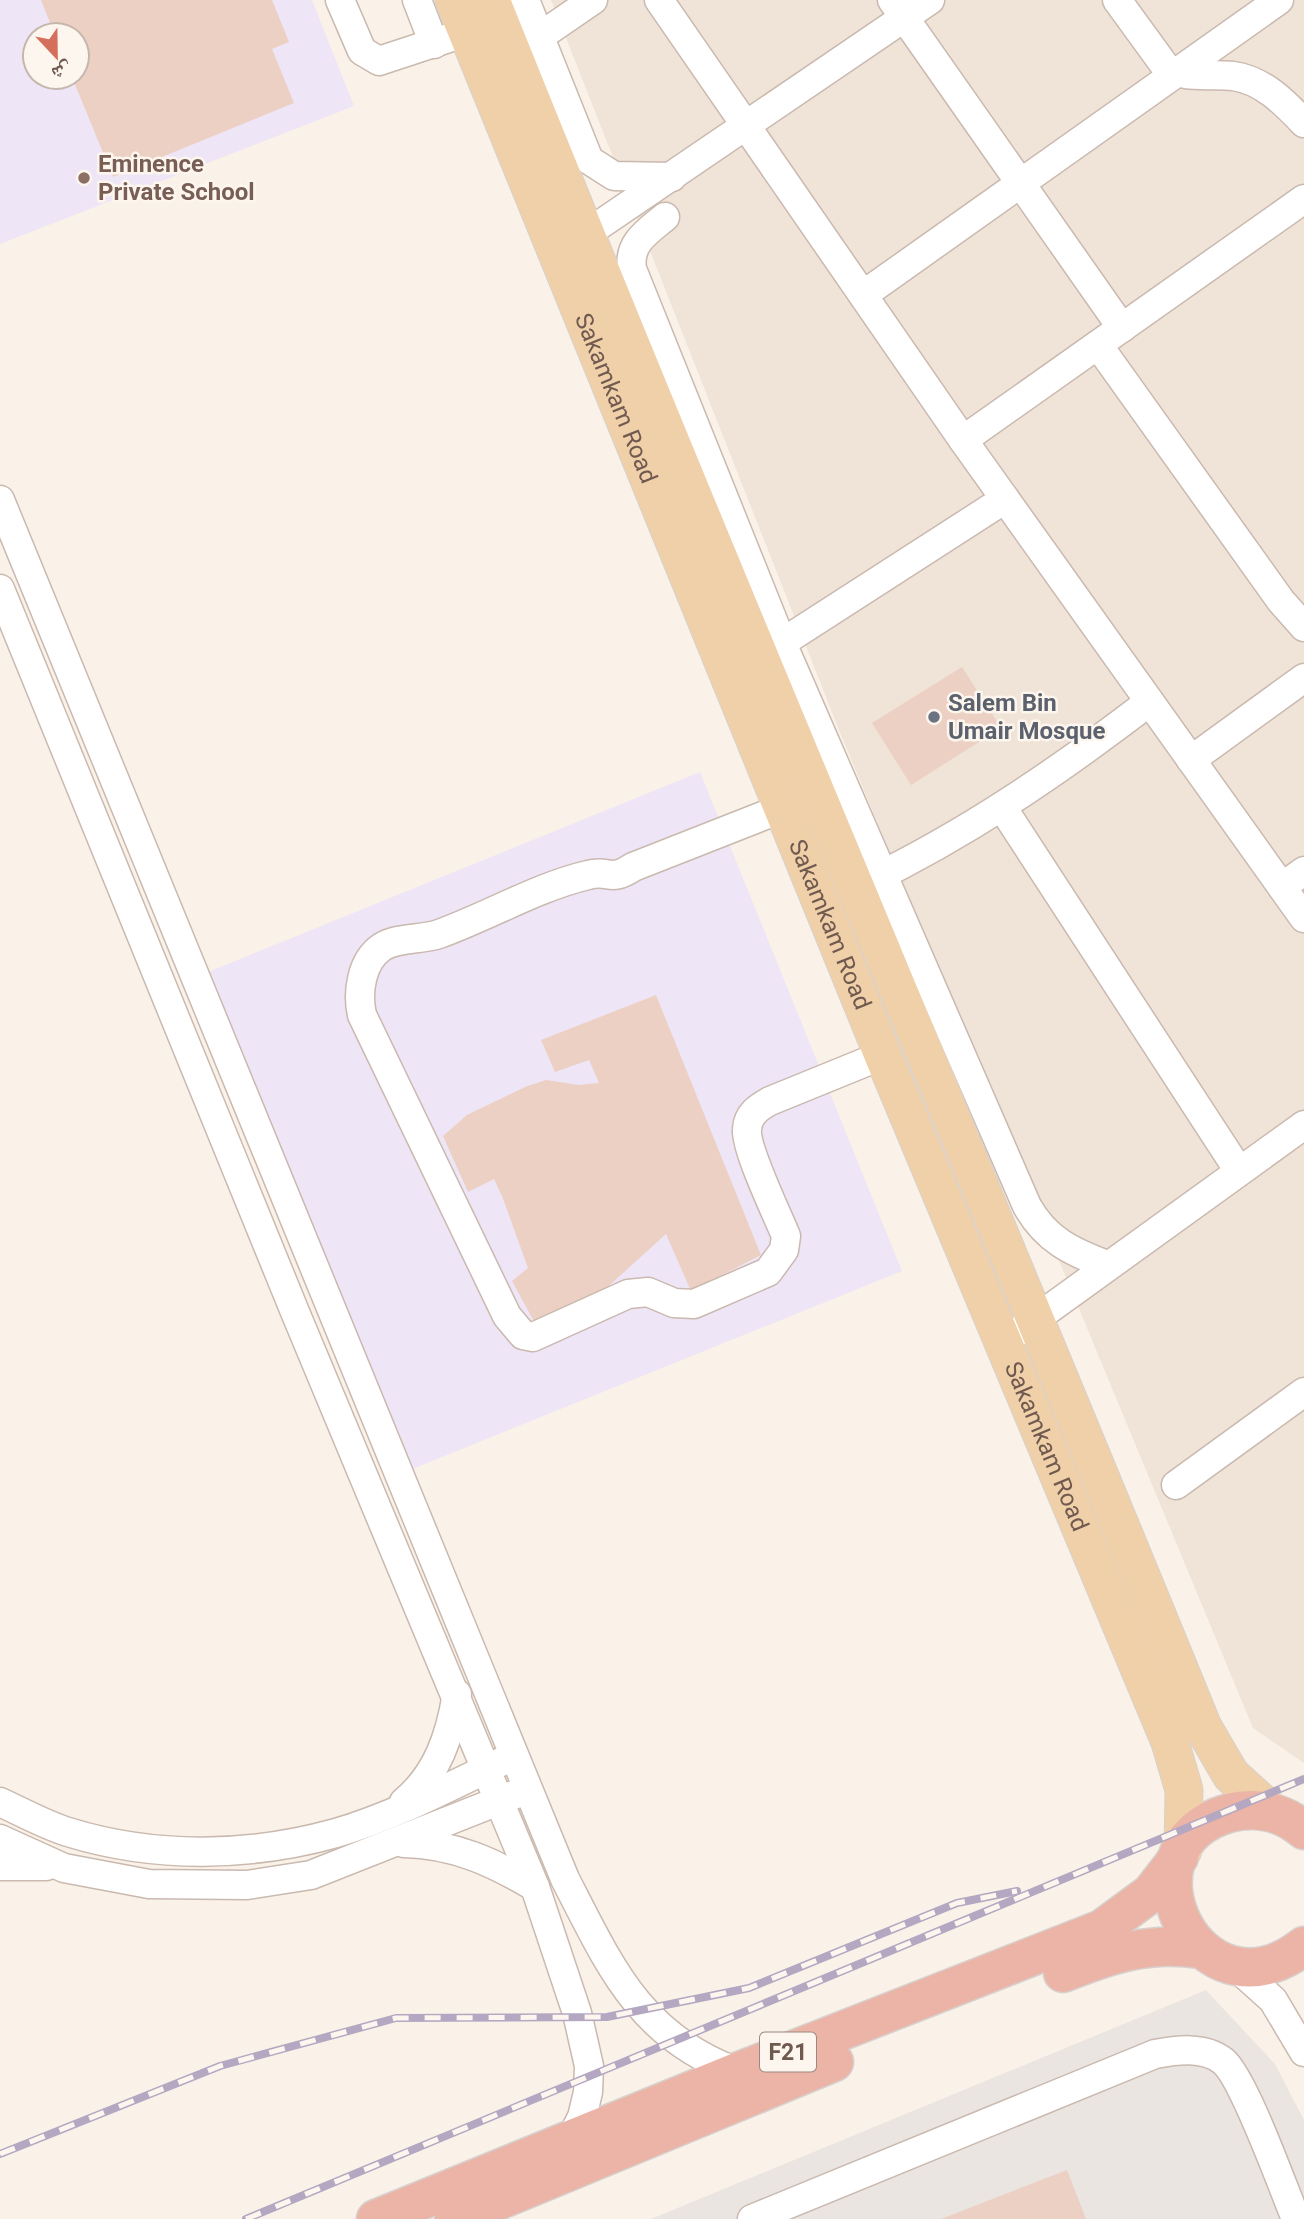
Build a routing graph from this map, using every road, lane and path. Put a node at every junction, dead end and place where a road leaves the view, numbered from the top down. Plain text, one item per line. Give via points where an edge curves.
1 (340, 0) edge
2 (360, 0) edge
3 (417, 0) edge
4 (491, 0) edge
5 (525, 0) edge
6 (593, 0) edge
7 (659, 0) edge
8 (929, 0) edge
9 (1117, 0) edge
10 (1279, 0) edge
11 (898, 9) edge
12 (452, 25) edge
13 (526, 46) junction
14 (386, 61) junction
15 (1175, 74) junction
16 (1304, 123) edge
17 (746, 127) junction
18 (672, 177) junction
19 (1020, 183) junction
20 (1304, 199) edge
21 (665, 217) dead end
22 (572, 244) junction
23 (863, 295) junction
24 (629, 301) junction
25 (1122, 328) junction
26 (1098, 345) junction
27 (963, 440) junction
28 (1005, 499) junction
29 (0, 500) edge
30 (0, 589) edge
31 (1304, 627) edge
32 (770, 650) junction
33 (1304, 678) edge
34 (1149, 702) junction
35 (1191, 761) junction
36 (783, 807) junction
37 (1002, 807) junction
38 (1293, 879) edge
39 (867, 882) junction
40 (1304, 918) edge
41 (883, 1055) junction
42 (1304, 1125) edge
43 (1239, 1171) junction
44 (1107, 1265) junction
45 (1037, 1319) junction
46 (1005, 1341) junction
47 (1304, 1392) edge
48 (1176, 1485) dead end
49 (457, 1694) junction
50 (515, 1756) junction
51 (486, 1769) junction
52 (528, 1788) junction
53 (0, 1802) edge
54 (499, 1802) junction
55 (391, 1812) junction
56 (1291, 1820) edge
57 (0, 1839) edge
58 (394, 1843) junction
59 (1181, 1853) junction
60 (0, 1866) edge
61 (64, 1868) junction
62 (535, 1887) junction
63 (1304, 1947) edge
64 (1200, 1949) junction
65 (1234, 1965) junction
66 (1304, 2052) edge
67 (737, 2072) junction
68 (571, 2139) junction
69 (376, 2219) edge
70 (454, 2219) edge
71 (752, 2219) edge
72 (1296, 2219) edge

1 - 14 street via 362,51 372,59
2 - 14 street
3 - 12 street
4 - 13 main road, Sakamkam Road
5 - 13 street
6 - 13 street
7 - 17 street
8 - 11 street
9 - 15 street
10 - 15 street
11 - 17 street
11 - 19 street
12 - 14 street
12 - 22 main road, Sakamkam Road
13 - 18 street via 589,160 614,176
13 - 22 main road, Sakamkam Road
15 - 16 street via 1236,76 1266,88
15 - 19 street
17 - 18 street
17 - 23 street
18 - 22 street
19 - 23 street
19 - 25 street
20 - 25 street
21 - 24 street via 632,251
22 - 24 main road, Sakamkam Road
22 - 36 main road, Sakamkam Road
23 - 27 street
24 - 32 main road, Sakamkam Road
25 - 26 street
26 - 27 street
26 - 31 street
27 - 28 street
28 - 32 street
28 - 34 street
29 - 50 street
30 - 49 street via 295,1312
32 - 39 main road, Sakamkam Road
33 - 35 street
34 - 35 street
34 - 37 street
35 - 38 street
36 - 41 main road, Sakamkam Road
36 - 41 street via 620,875 584,876 442,933 382,947 371,958 361,983 362,1015 507,1316 523,1335 533,1337 628,1294 648,1292 674,1303 694,1304 768,1272 785,1250 786,1236 748,1139 750,1119 770,1101
37 - 39 street
37 - 43 street
38 - 40 street
39 - 44 street via 1035,1220 1058,1243
39 - 45 main road, Sakamkam Road
41 - 46 main road, Sakamkam Road
42 - 43 street
43 - 44 street
44 - 45 street
45 - 46 street
45 - 56 main road, Sakamkam Road via 1211,1744 1244,1789
46 - 59 main road, Sakamkam Road via 1176,1758 1185,1810
47 - 48 street
49 - 51 street
49 - 55 street via 445,1745 435,1765 408,1799
50 - 51 street
50 - 52 street
51 - 54 street
51 - 55 street
52 - 54 street
52 - 67 street via 565,1879 599,1944 640,2007 683,2048
53 - 55 street via 67,1832 132,1847 199,1853 261,1849 337,1832
54 - 58 street
54 - 62 street
56 - 59 highway via 1253,1810 1223,1815 1197,1832
57 - 61 street
58 - 61 street via 311,1875 247,1885 149,1884
58 - 62 street via 453,1848 482,1857
59 - 64 highway via 1173,1902 1184,1931
59 - 67 highway, F21 via 1151,1893 1102,1929
60 - 61 street
62 - 68 street via 577,2013 589,2066 582,2117
63 - 65 highway via 1265,1966
64 - 65 highway
64 - 70 highway, F21 via 1155,1945 1106,1956 883,2041
65 - 66 street via 1273,2000
67 - 68 highway, F21
68 - 69 highway, F21
71 - 72 street via 1155,2054 1178,2050 1211,2054 1225,2062 1239,2083

